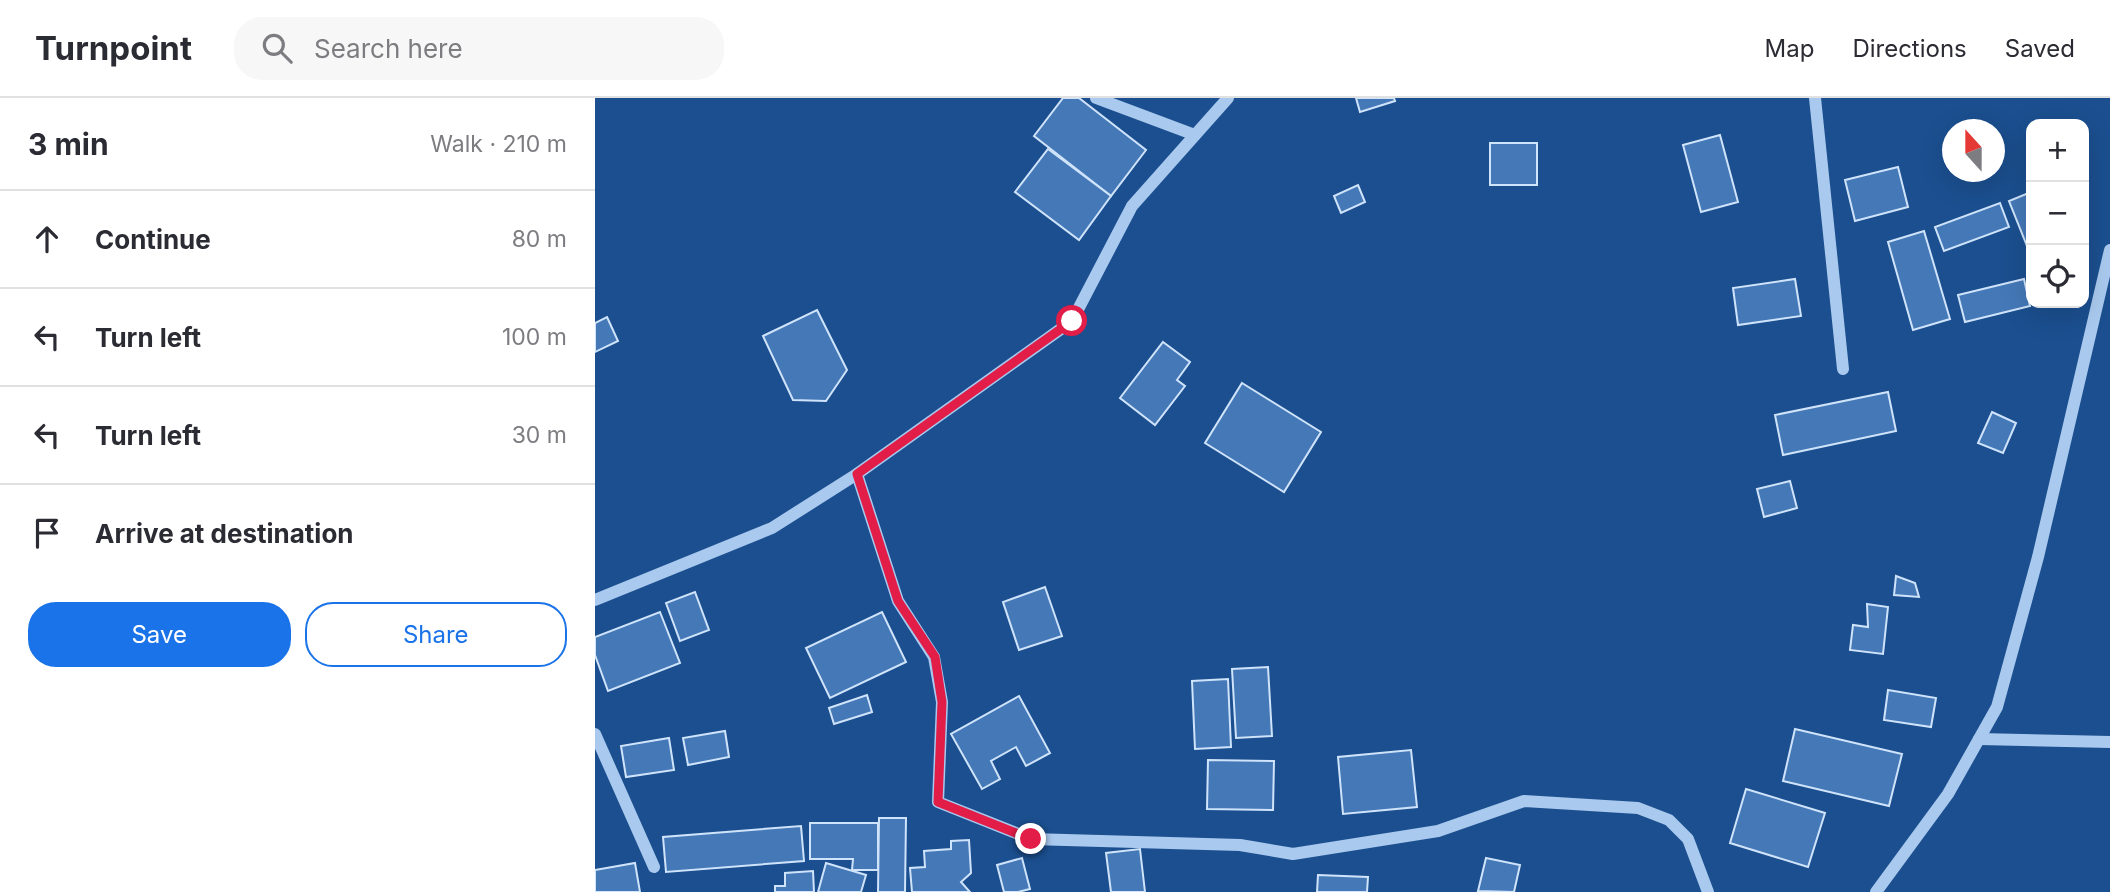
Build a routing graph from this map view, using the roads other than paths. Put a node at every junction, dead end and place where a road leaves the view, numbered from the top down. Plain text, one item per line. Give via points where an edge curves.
1 (1096, 98) edge
2 (1227, 98) edge
3 (1815, 98) edge
4 (1195, 135) junction
5 (2110, 250) edge
6 (1843, 369) dead end
7 (857, 474) junction
8 (595, 600) edge
9 (595, 734) edge
10 (1979, 739) junction
11 (2110, 742) edge
12 (655, 867) dead end
13 (1708, 892) edge
14 (1876, 892) edge

1 - 4 street
2 - 4 street
3 - 6 street
4 - 7 street via 1132,206 1072,321
5 - 10 street via 2035,569 1997,707
7 - 8 street via 772,528
7 - 13 street via 898,601 935,657 942,702 938,802 1031,839 1240,845 1293,854 1438,831 1524,800 1638,808 1669,820 1688,839
9 - 12 street
10 - 11 street
10 - 14 street via 1948,794

